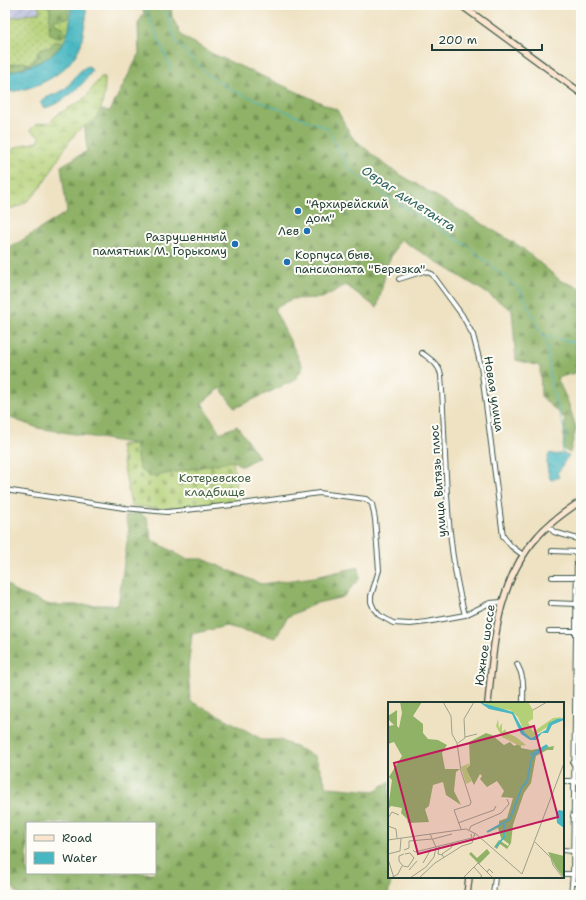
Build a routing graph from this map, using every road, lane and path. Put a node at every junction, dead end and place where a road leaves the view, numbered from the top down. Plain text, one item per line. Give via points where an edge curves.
1 (461, 5) edge
2 (581, 93) edge
3 (399, 279) dead end
4 (422, 353) dead end
5 (5, 490) edge
6 (581, 501) edge
7 (548, 526) junction
8 (581, 540) edge
9 (552, 551) dead end
10 (523, 555) junction
11 (552, 577) dead end
12 (576, 577) junction
13 (502, 602) junction
14 (551, 603) dead end
15 (576, 604) junction
16 (465, 615) junction
17 (549, 631) dead end
18 (578, 631) edge
19 (517, 664) dead end
20 (575, 682) junction
21 (581, 682) edge
22 (488, 702) edge
23 (523, 702) edge
24 (573, 763) junction
25 (581, 765) edge
26 (564, 781) edge
27 (573, 781) junction
28 (581, 784) edge
29 (573, 816) junction
30 (581, 818) edge
31 (564, 850) edge
32 (573, 851) junction
33 (564, 874) edge
34 (573, 874) junction
35 (469, 878) edge
36 (495, 878) edge
37 (572, 883) junction
38 (581, 883) edge
39 (467, 895) edge
40 (493, 895) edge
41 (571, 895) edge

1 - 2 main road
3 - 10 street, Новая улица via 424,271 432,274 462,315 473,335 481,366 504,536 511,546
4 - 16 street, улица Витязь плюс via 437,364 441,375 445,482 456,577
5 - 16 street via 127,509 167,512 318,493 366,499 374,509 376,526 379,570 371,602 379,615 393,623 410,624
6 - 7 main road, Южное шоссе
7 - 8 street via 554,532
7 - 10 main road, Южное шоссе
9 - 12 street via 577,552
10 - 13 main road, Южное шоссе
11 - 12 street
12 - 15 street
13 - 16 street via 490,603
13 - 22 main road, Южное шоссе via 494,641
14 - 15 street
15 - 18 street
17 - 18 street
18 - 20 street
19 - 23 street via 523,678
20 - 21 street
20 - 24 street
24 - 25 street
24 - 27 street
26 - 27 street
27 - 28 street
27 - 29 street
29 - 30 street
29 - 32 street
31 - 32 street
32 - 34 street
33 - 34 street
34 - 37 street
35 - 39 main road
36 - 40 street
37 - 38 street
37 - 41 street

